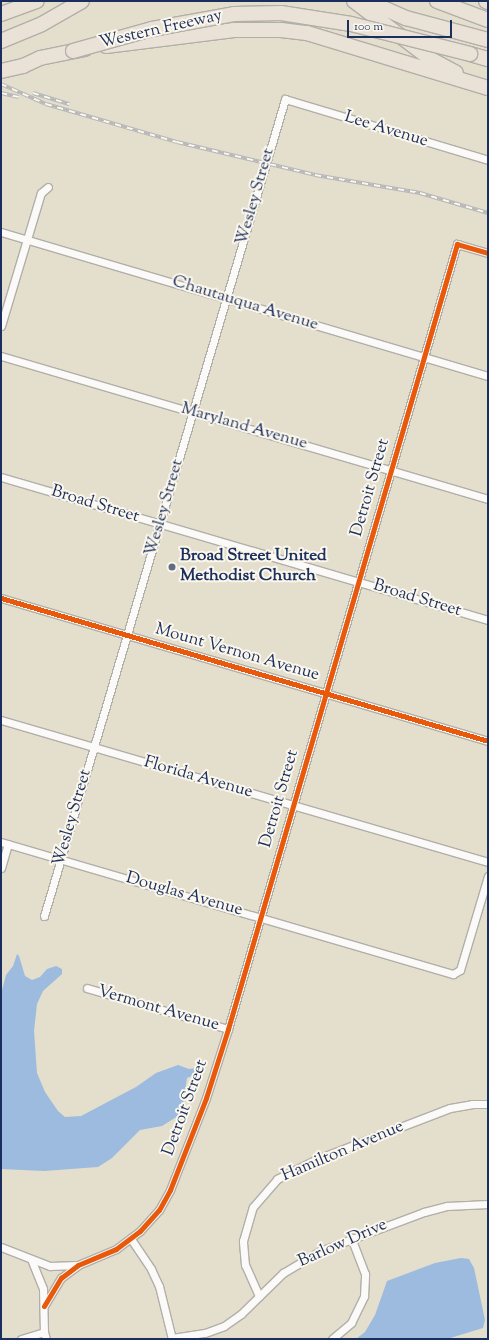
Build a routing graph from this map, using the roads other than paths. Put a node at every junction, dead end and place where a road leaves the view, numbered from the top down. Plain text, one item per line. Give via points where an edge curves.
1 (37, 1) edge
2 (82, 1) edge
3 (354, 1) edge
4 (367, 1) edge
5 (437, 1) edge
6 (1, 14) edge
7 (488, 20) edge
8 (488, 40) edge
9 (1, 41) edge
10 (73, 51) junction
11 (488, 59) edge
12 (1, 71) edge
13 (488, 88) edge
14 (285, 99) joint
15 (488, 160) edge
16 (48, 186) dead end
17 (1, 232) edge
18 (26, 240) junction
19 (488, 253) edge
20 (226, 298) junction
21 (1, 326) edge
22 (1, 356) edge
23 (424, 357) junction
24 (488, 376) edge
25 (193, 412) junction
26 (391, 470) junction
27 (1, 477) edge
28 (488, 499) edge
29 (160, 524) junction
30 (359, 582) junction
31 (1, 598) edge
32 (488, 620) edge
33 (127, 635) junction
34 (326, 694) junction
35 (1, 720) edge
36 (488, 741) edge
37 (94, 747) junction
38 (293, 806) junction
39 (5, 843) edge
40 (61, 860) junction
41 (488, 862) edge
42 (1, 868) edge
43 (488, 876) edge
44 (44, 916) dead end
45 (260, 917) junction
46 (87, 988) dead end
47 (228, 1029) junction
48 (488, 1104) edge
49 (488, 1204) edge
50 (351, 1238) junction
51 (131, 1239) junction
52 (1, 1248) edge
53 (31, 1259) junction
54 (78, 1265) junction
55 (259, 1296) junction
56 (44, 1306) junction
57 (45, 1335) edge
58 (21, 1339) edge
59 (172, 1339) edge
60 (332, 1339) edge

1 - 6 highway
2 - 9 highway via 42,24
3 - 13 highway via 432,60
4 - 8 highway via 406,18
5 - 7 highway
10 - 11 highway, Western Freeway, bridge via 152,29 234,14 281,13 351,24
10 - 12 highway, Western Freeway via 40,58 23,66
10 - 13 highway, bridge via 258,29 307,33 368,54
14 - 15 street, Lee Avenue
14 - 20 street, Wesley Street
16 - 18 street via 42,194
17 - 18 street, Chautauqua Avenue
18 - 20 street, Chautauqua Avenue
18 - 21 street
19 - 23 street, Detroit Street via 457,244
20 - 23 street, Chautauqua Avenue
20 - 25 street, Wesley Street
22 - 25 street, Maryland Avenue
23 - 24 street, Chautauqua Avenue
23 - 26 street, Detroit Street
25 - 26 street, Maryland Avenue
25 - 29 street, Wesley Street
26 - 28 street, Maryland Avenue
26 - 30 street, Detroit Street
27 - 29 street, Broad Street
29 - 30 street, Broad Street
29 - 33 street, Wesley Street
30 - 32 street, Broad Street
30 - 34 street, Detroit Street
31 - 33 street, Mount Vernon Avenue
33 - 34 street, Mount Vernon Avenue
33 - 37 street, Wesley Street
34 - 36 street, Mount Vernon Avenue
34 - 38 street, Detroit Street
35 - 37 street, Florida Avenue
37 - 38 street, Florida Avenue
37 - 40 street, Wesley Street
38 - 41 street, Florida Avenue
38 - 45 street, Detroit Street
39 - 40 street, Douglas Avenue
39 - 42 street
40 - 44 street, Wesley Street
40 - 45 street, Douglas Avenue
43 - 45 street, Douglas Avenue via 458,973 453,974
45 - 47 street, Detroit Street
46 - 47 street, Vermont Avenue
47 - 51 street, Detroit Street via 206,1098 170,1190 149,1222
48 - 55 street, Hamilton Avenue via 450,1108 304,1164 277,1179 253,1207 243,1241 245,1265
49 - 50 street, Barlow Drive via 446,1206
50 - 55 street, Barlow Drive via 298,1263
50 - 60 street via 365,1274 364,1296 351,1323
51 - 54 street, Detroit Street via 103,1256
51 - 59 street via 159,1286
52 - 53 street
53 - 54 street via 50,1266
53 - 56 street via 43,1288
54 - 56 street, Detroit Street via 61,1278
55 - 59 street, Barlow Drive via 224,1326 205,1333
56 - 57 street
57 - 58 street

